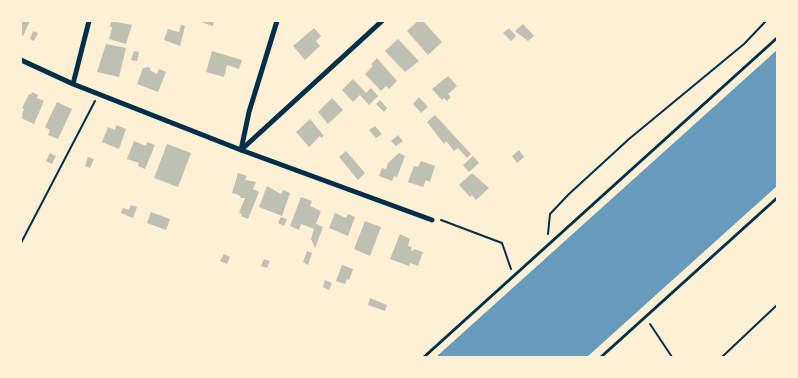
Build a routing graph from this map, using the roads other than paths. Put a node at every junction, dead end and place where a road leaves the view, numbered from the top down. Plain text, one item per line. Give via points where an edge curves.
1 (89, 21) edge
2 (277, 21) edge
3 (382, 21) edge
4 (777, 38) edge
5 (21, 60) edge
6 (73, 84) junction
7 (241, 150) junction
8 (777, 198) edge
9 (432, 220) road end
10 (424, 357) edge
11 (601, 357) edge

1 - 6 street
2 - 7 street via 249,112
3 - 7 street
4 - 10 lane
5 - 6 street
6 - 7 street
7 - 9 street
8 - 11 lane

